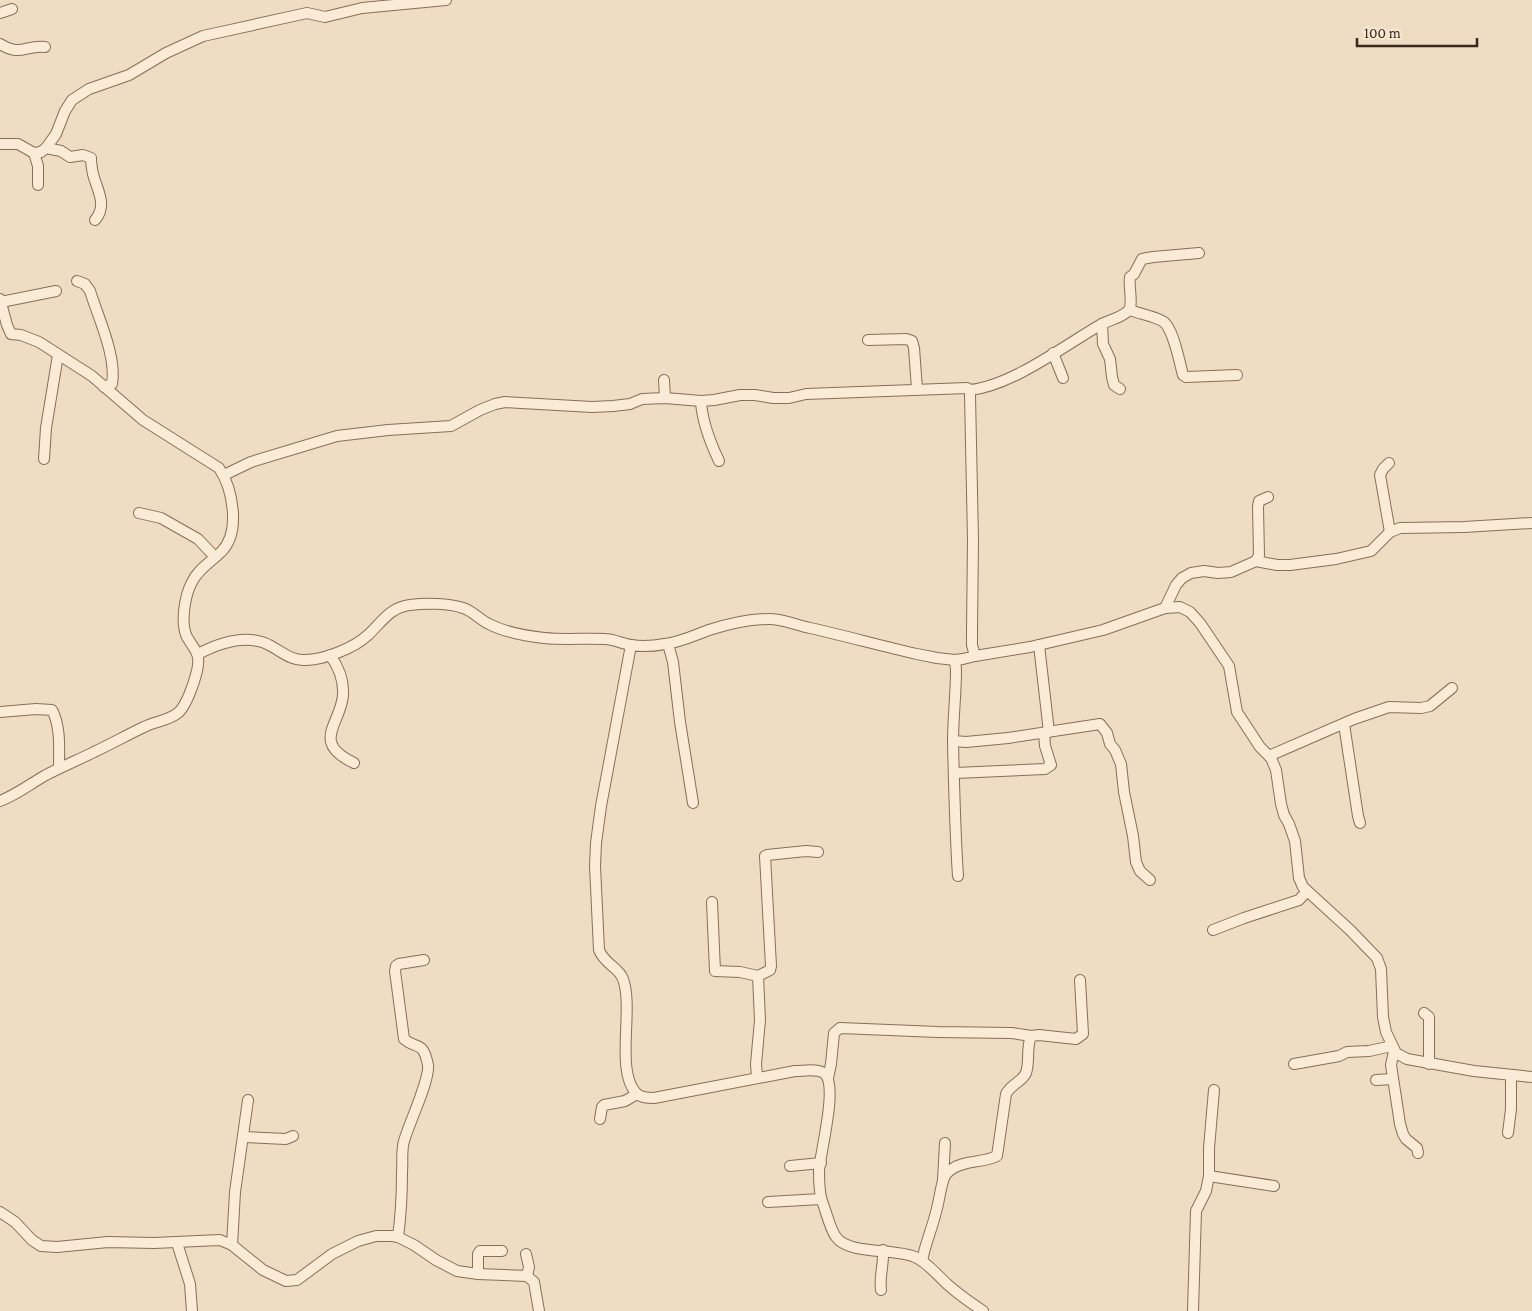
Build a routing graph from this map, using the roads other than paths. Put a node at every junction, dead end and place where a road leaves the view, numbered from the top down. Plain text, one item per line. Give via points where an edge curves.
1 (446, 0) edge
2 (12, 9) dead end
3 (0, 12) edge
4 (0, 44) edge
5 (45, 47) dead end
6 (0, 144) edge
7 (46, 148) junction
8 (34, 152) junction
9 (38, 185) dead end
10 (95, 220) dead end
11 (1199, 252) dead end
12 (77, 281) dead end
13 (56, 291) dead end
14 (0, 301) edge
15 (1130, 310) junction
16 (1102, 324) junction
17 (4, 331) edge
18 (868, 340) dead end
19 (1053, 353) junction
20 (58, 355) junction
21 (1237, 375) dead end
22 (1063, 378) dead end
23 (664, 380) dead end
24 (104, 387) junction
25 (917, 389) junction
26 (1120, 389) dead end
27 (970, 390) junction
28 (665, 398) junction
29 (701, 401) junction
30 (44, 459) dead end
31 (719, 461) dead end
32 (1389, 463) dead end
33 (224, 475) junction
34 (1268, 497) dead end
35 (139, 513) dead end
36 (1532, 523) edge
37 (1390, 532) junction
38 (215, 557) junction
39 (1256, 561) junction
40 (1165, 608) junction
41 (668, 644) junction
42 (632, 645) junction
43 (1039, 645) junction
44 (198, 654) junction
45 (330, 655) junction
46 (975, 656) junction
47 (955, 660) junction
48 (1452, 688) dead end
49 (0, 712) edge
50 (1344, 724) junction
51 (1047, 732) junction
52 (953, 741) junction
53 (1269, 756) junction
54 (354, 763) dead end
55 (59, 768) junction
56 (955, 772) junction
57 (0, 802) edge
58 (693, 802) dead end
59 (1360, 823) dead end
60 (818, 852) dead end
61 (958, 876) dead end
62 (1150, 880) dead end
63 (1308, 891) junction
64 (712, 902) dead end
65 (1213, 930) dead end
66 (424, 960) dead end
67 (758, 976) junction
68 (1080, 980) dead end
69 (1424, 1013) dead end
70 (1031, 1036) junction
71 (1393, 1049) junction
72 (1294, 1064) dead end
73 (1429, 1064) junction
74 (1511, 1075) junction
75 (1532, 1077) edge
76 (757, 1078) junction
77 (828, 1078) junction
78 (1376, 1080) dead end
79 (1393, 1080) junction
80 (1214, 1090) dead end
81 (637, 1094) junction
82 (248, 1100) dead end
83 (600, 1119) dead end
84 (1508, 1133) dead end
85 (293, 1136) dead end
86 (244, 1137) junction
87 (945, 1143) dead end
88 (1418, 1153) dead end
89 (821, 1163) junction
90 (790, 1166) dead end
91 (1210, 1176) junction
92 (943, 1181) junction
93 (1274, 1186) dead end
94 (821, 1199) junction
95 (768, 1202) dead end
96 (0, 1212) edge
97 (398, 1237) junction
98 (176, 1243) junction
99 (232, 1246) junction
100 (883, 1250) junction
101 (502, 1251) dead end
102 (526, 1254) dead end
103 (922, 1261) junction
104 (478, 1274) junction
105 (527, 1276) junction
106 (881, 1290) dead end
107 (192, 1311) edge
108 (539, 1311) edge
109 (983, 1311) edge
110 (1193, 1311) edge

1 - 7 street via 362,8 324,17 307,13 203,36 129,75 89,88 72,100 59,131
2 - 3 street
4 - 5 street via 15,51
6 - 8 street via 18,144
7 - 8 street
7 - 10 street via 70,157 83,155 90,158 102,203
8 - 9 street
11 - 15 street via 1142,259 1130,278
12 - 24 street via 90,291 109,350 114,374 112,384
13 - 14 street
14 - 17 street
15 - 16 street
15 - 21 street via 1166,324 1186,377
16 - 19 street
16 - 26 street via 1103,344 1110,359 1114,385
17 - 20 street via 30,338
18 - 25 street via 912,341
19 - 22 street
19 - 27 street via 1002,381 984,389
20 - 24 street
20 - 30 street
23 - 28 street
24 - 33 street via 142,420 209,460
25 - 27 street
25 - 29 street via 806,394 789,398 747,394
27 - 46 street via 972,638
28 - 29 street
28 - 33 street via 592,407 495,404 451,426 337,436 251,462
29 - 31 street via 702,414
32 - 37 street via 1380,475
33 - 38 street via 233,520 227,544
34 - 39 street via 1259,501 1260,555
35 - 38 street via 162,518 198,539
36 - 37 street via 1400,528
37 - 39 street via 1371,551 1336,559 1290,565
38 - 44 street via 193,580 184,609 184,627
39 - 40 street via 1231,572 1191,573 1176,584
40 - 43 street via 1103,630
40 - 53 street via 1180,607 1190,612 1212,640 1229,666 1237,712
41 - 42 street
41 - 47 street via 723,626 778,619 917,654
41 - 58 street
42 - 45 street via 607,639 525,636 490,625 464,608 409,605 384,618 358,643
42 - 81 street via 601,806 595,866 599,950 605,961 623,977 628,1074
43 - 46 street
43 - 51 street
44 - 45 street via 219,644 243,640 264,642 298,660
44 - 55 street via 197,671 185,704 173,717 146,726
45 - 54 street via 337,665 343,696 330,734 332,745
46 - 47 street
47 - 52 street
48 - 50 street via 1430,706 1388,707
49 - 55 street via 52,710 58,734
50 - 53 street
50 - 59 street
51 - 52 street
51 - 56 street via 1046,746 1051,765 1045,769
51 - 62 street via 1096,723 1104,728 1121,764 1136,862
52 - 56 street
53 - 63 street via 1276,770 1284,816 1295,841 1299,878
55 - 57 street
56 - 61 street
60 - 67 street via 765,856 771,966 770,970
63 - 65 street via 1299,900
63 - 71 street via 1377,958 1381,969 1383,1017
64 - 67 street via 715,971
66 - 97 street via 400,964 395,971 404,1039 422,1048 428,1067 426,1082 403,1144
67 - 76 street
68 - 70 street via 1083,1034 1076,1039
69 - 73 street via 1429,1017
70 - 77 street via 840,1028 834,1034
70 - 92 street via 1026,1073 1006,1094 997,1156 957,1166 946,1174
71 - 72 street via 1347,1052
71 - 73 street via 1407,1059
71 - 79 street
73 - 74 street
74 - 75 street
74 - 84 street
76 - 77 street via 795,1071 818,1071
76 - 81 street via 654,1098
77 - 89 street via 827,1130
78 - 79 street
79 - 88 street via 1403,1134
80 - 91 street
81 - 83 street via 625,1102 602,1107
82 - 86 street
85 - 86 street via 286,1139
86 - 99 street via 235,1192
87 - 92 street
89 - 90 street
89 - 94 street
91 - 93 street
91 - 110 street via 1196,1211
92 - 103 street
94 - 95 street
94 - 100 street via 833,1232 840,1240 855,1248
96 - 98 street via 41,1246 108,1242
97 - 99 street via 385,1235 358,1241 291,1281 263,1270
97 - 104 street via 457,1271
98 - 99 street via 220,1240
98 - 107 street via 190,1284
100 - 103 street
100 - 106 street
101 - 104 street via 480,1251
102 - 105 street
103 - 109 street
104 - 105 street
105 - 108 street via 534,1282

